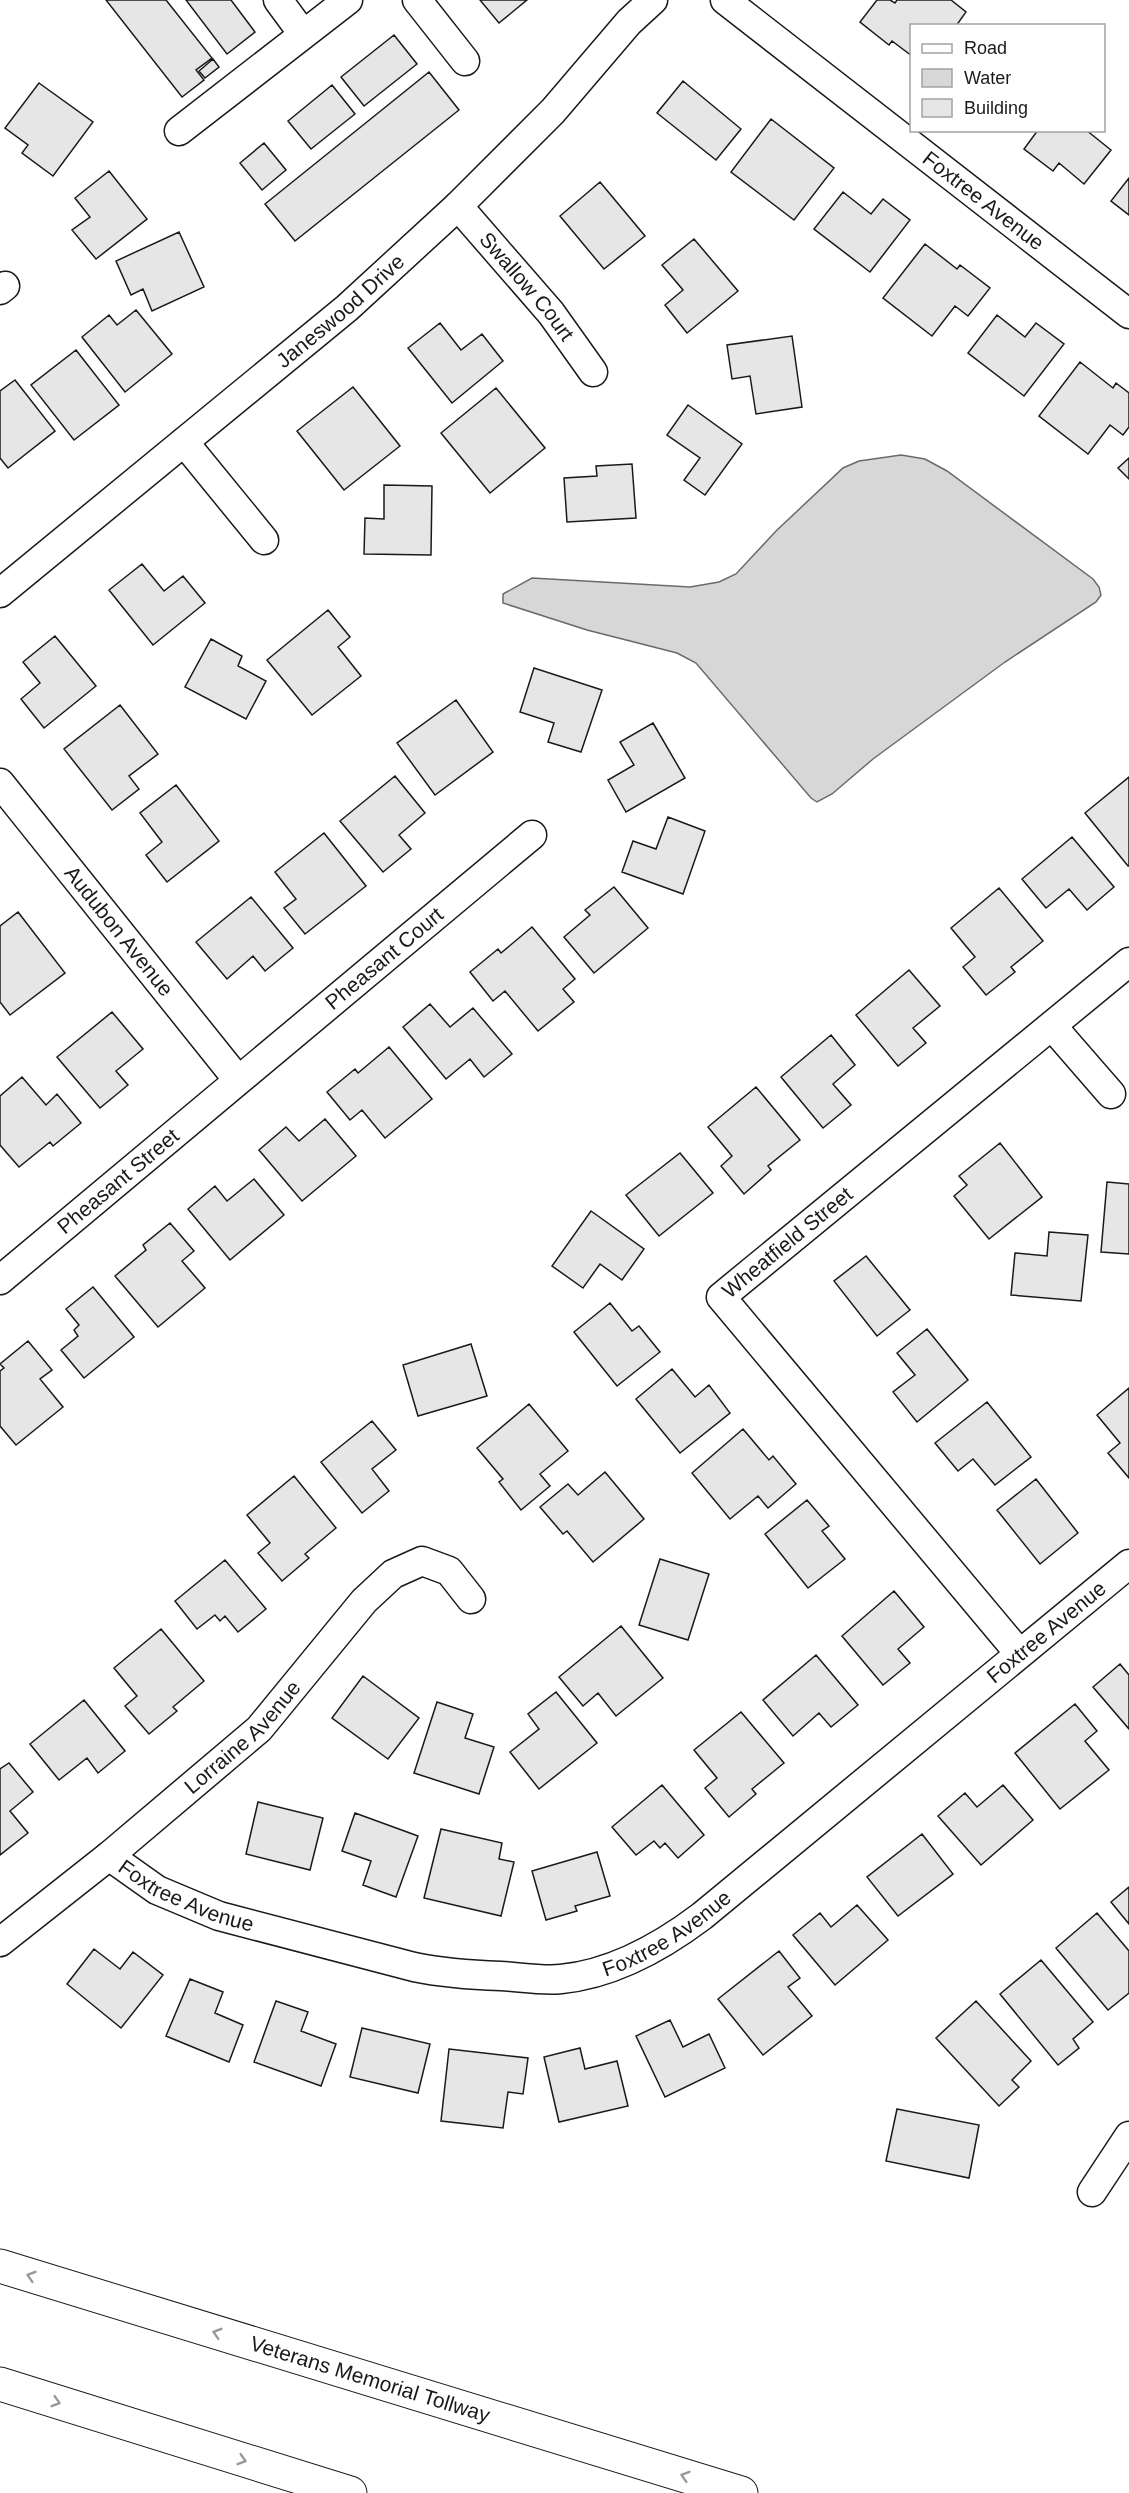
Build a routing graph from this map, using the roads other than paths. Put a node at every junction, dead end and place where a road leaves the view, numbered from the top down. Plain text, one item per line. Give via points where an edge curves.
1 (278, 0) edge
2 (348, 0) edge
3 (417, 0) edge
4 (653, 0) edge
5 (725, 0) edge
6 (303, 34) junction
7 (465, 61) dead end
8 (178, 131) dead end
9 (458, 206) junction
10 (1129, 314) edge
11 (593, 372) dead end
12 (184, 442) junction
13 (264, 540) dead end
14 (0, 593) edge
15 (0, 783) edge
16 (532, 836) dead end
17 (1129, 962) edge
18 (1052, 1026) junction
19 (238, 1080) junction
20 (1111, 1094) dead end
21 (0, 1280) edge
22 (1129, 1564) edge
23 (471, 1599) dead end
24 (1019, 1653) junction
25 (109, 1856) junction
26 (0, 1942) edge
27 (1129, 2136) edge
28 (1092, 2192) dead end
29 (0, 2266) edge
30 (0, 2384) edge
31 (350, 2493) edge
32 (741, 2493) edge

1 - 6 street
2 - 6 street
3 - 7 street
4 - 9 street, Janeswood Drive via 629,22 553,111
5 - 10 street, Foxtree Avenue
6 - 8 street
9 - 11 street, Swallow Court via 551,313
9 - 12 street, Janeswood Drive via 347,309
12 - 13 street
12 - 14 street, Janeswood Drive
15 - 19 street, Audubon Avenue
16 - 19 street, Pheasant Court
17 - 18 street, Wheatfield Street
18 - 20 street
18 - 24 street, Wheatfield Street via 721,1297
19 - 21 street, Pheasant Street
22 - 24 street, Foxtree Avenue
23 - 25 street, Lorraine Avenue via 449,1571 422,1562 393,1574 364,1600 260,1730
24 - 25 street, Foxtree Avenue via 676,1935 642,1955 570,1977 447,1974 230,1919 172,1898
25 - 26 street, Lorraine Avenue
27 - 28 street
32 -> 29 highway, Veterans Memorial Tollway
30 -> 31 highway

